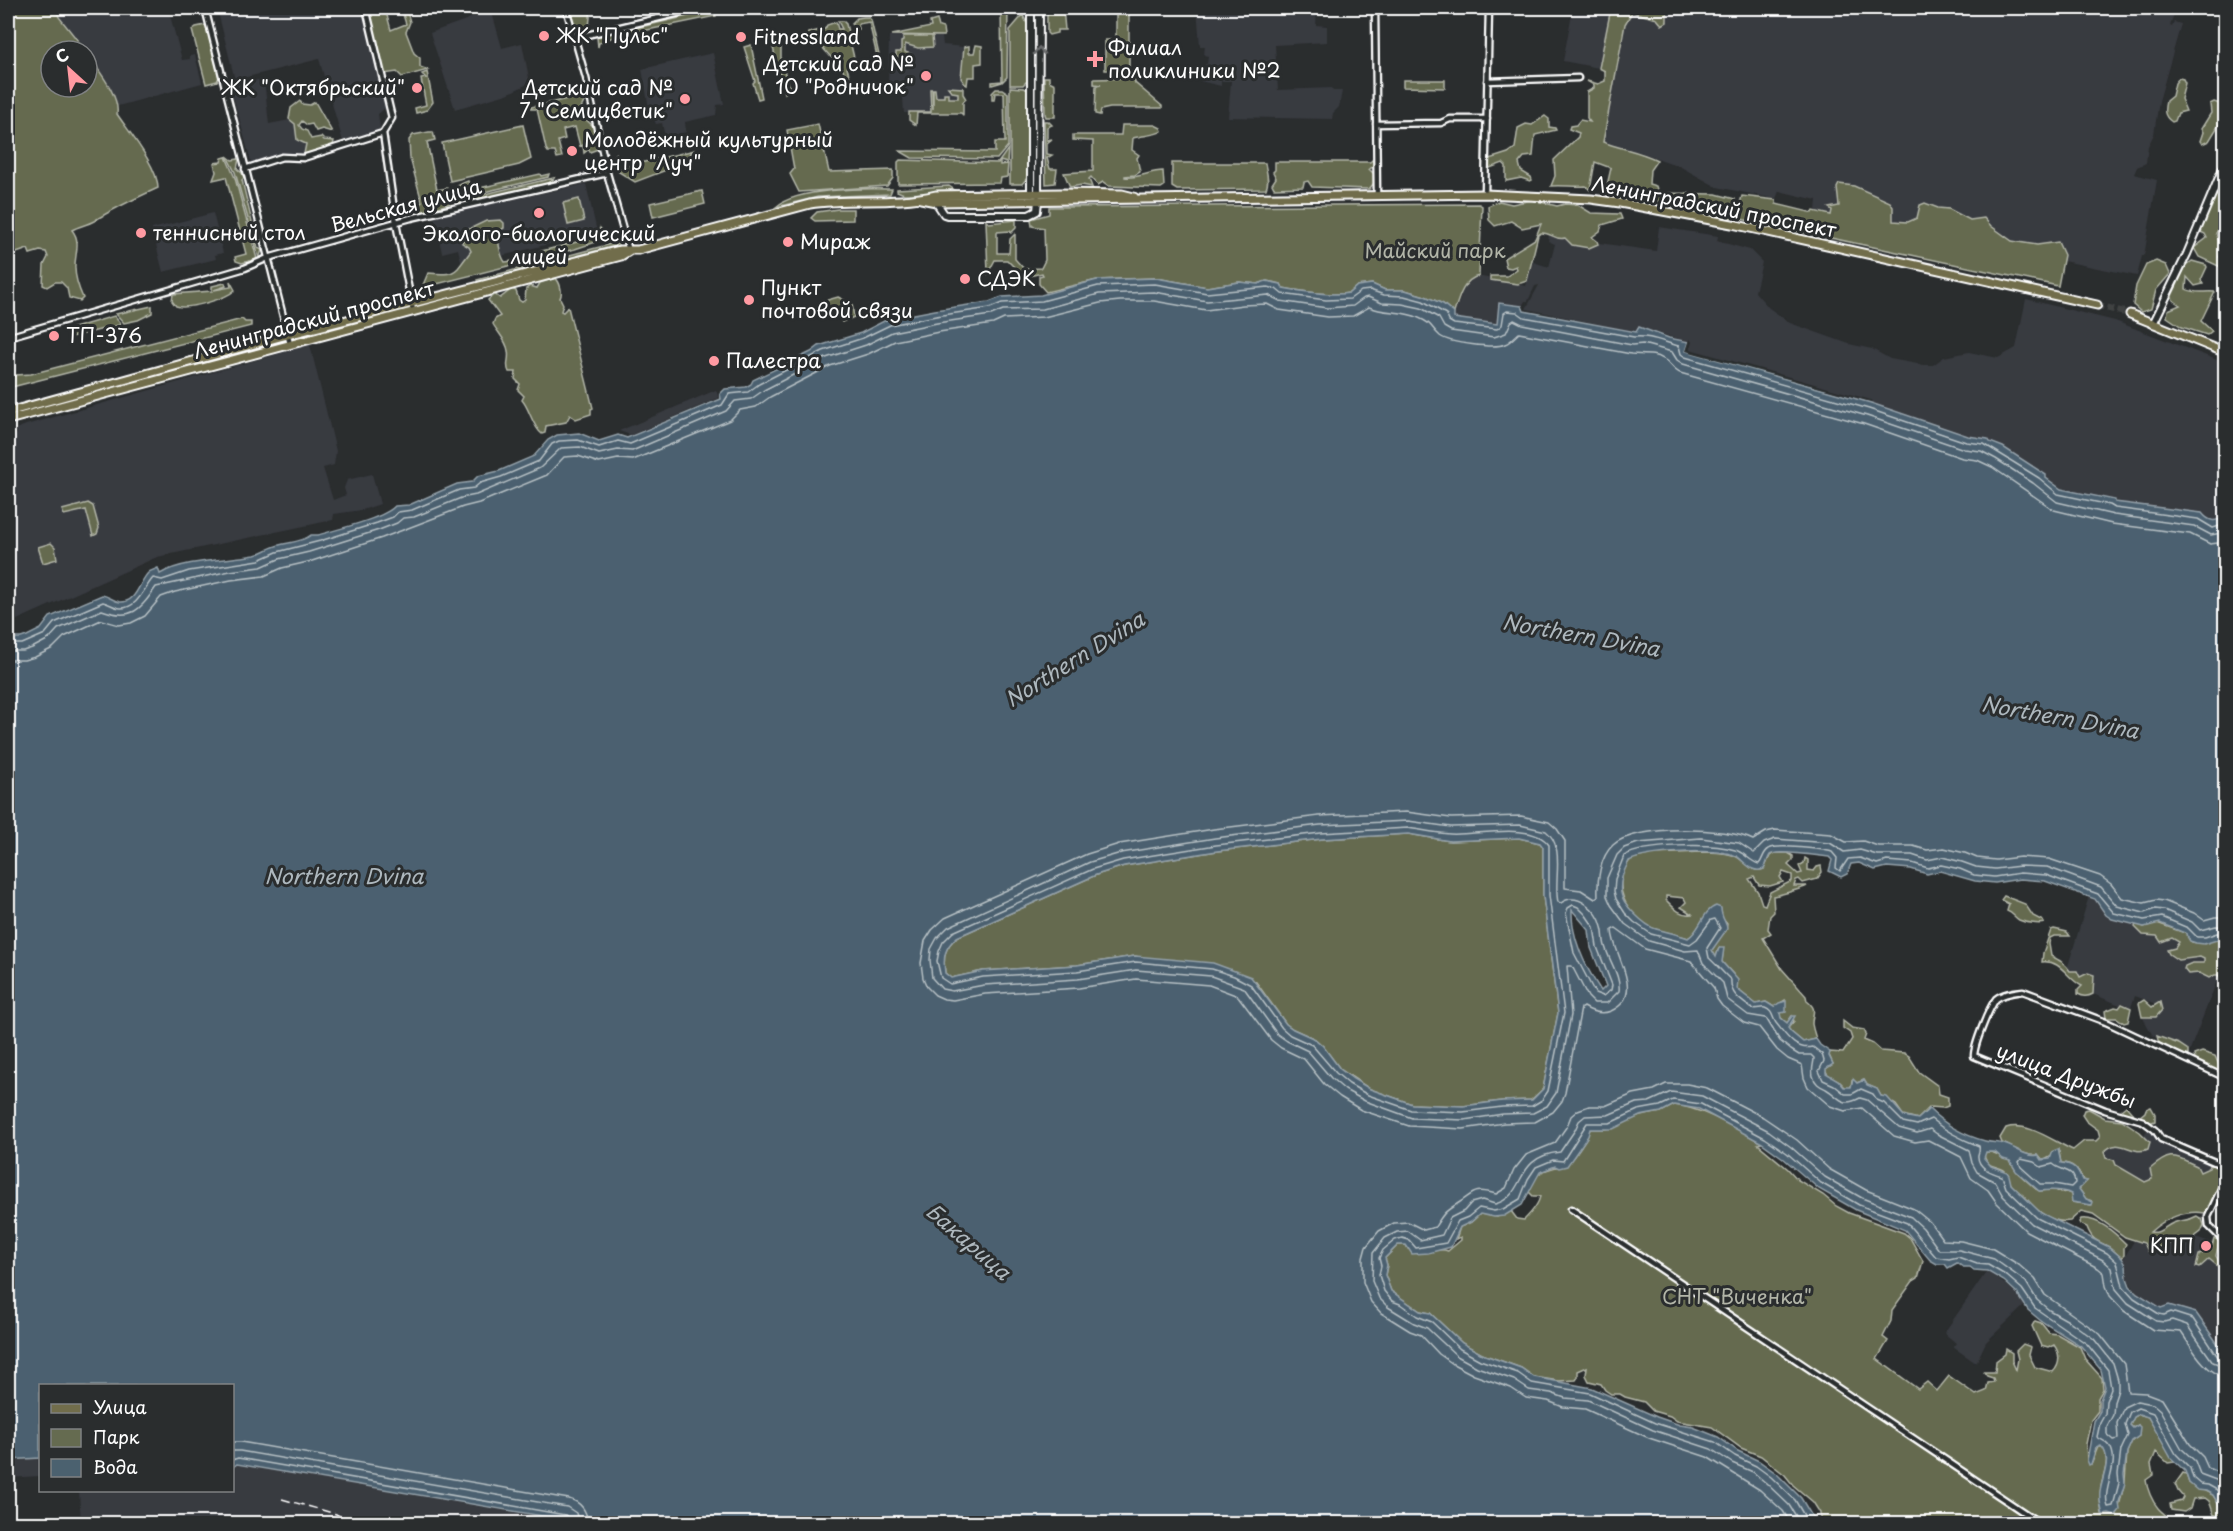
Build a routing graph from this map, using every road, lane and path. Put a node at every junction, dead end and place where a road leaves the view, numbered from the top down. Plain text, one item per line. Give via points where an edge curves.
1 (205, 8) edge
2 (366, 8) edge
3 (566, 8) edge
4 (666, 8) edge
5 (701, 8) edge
6 (1031, 8) edge
7 (1039, 8) edge
8 (1375, 8) edge
9 (1489, 8) edge
10 (667, 15) junction
11 (574, 38) junction
12 (1578, 78) dead end
13 (1487, 81) junction
14 (1487, 119) junction
15 (1376, 124) junction
16 (383, 133) junction
17 (2226, 161) edge
18 (245, 169) junction
19 (607, 173) junction
20 (1485, 194) junction
21 (1377, 195) junction
22 (1034, 197) junction
23 (921, 199) junction
24 (936, 202) junction
25 (396, 223) junction
26 (629, 251) junction
27 (268, 258) junction
28 (2097, 305) tunnel mouth
29 (412, 307) junction
30 (2130, 314) tunnel mouth
31 (2153, 324) junction
32 (288, 335) junction
33 (8, 337) edge
34 (290, 344) junction
35 (2226, 353) edge
36 (8, 412) edge
37 (8, 420) edge
38 (2226, 1078) edge
39 (2226, 1167) edge
40 (2226, 1178) edge
41 (1571, 1209) dead end
42 (2226, 1243) edge
43 (2041, 1524) edge

1 - 18 street
2 - 16 street via 392,118
3 - 11 street
4 - 10 street
5 - 10 street
6 - 22 main road
22 -> 7 main road
8 - 15 street
9 - 13 street
10 - 11 street
11 - 19 street
12 - 13 street
13 - 14 street
14 - 15 street
14 - 20 street
15 - 21 street
16 - 18 street via 303,158 282,157
16 - 25 street
17 - 31 main road
18 - 27 street
19 - 25 street, Вельская улица
19 - 26 street
20 - 21 main road, Ленинградский проспект
20 - 28 main road, Ленинградский проспект via 1620,202
21 - 22 main road, Ленинградский проспект
22 - 23 main road, Ленинградский проспект via 936,195
22 - 24 main road, Ленинградский проспект
22 - 24 main road via 1037,210 1029,215 947,215
23 - 24 main road, Ленинградский проспект
23 - 26 main road, Ленинградский проспект via 810,204
25 - 27 street, Вельская улица
25 - 29 street
26 - 29 main road, Ленинградский проспект
27 - 32 street
27 - 33 street, Вельская улица
29 - 32 main road, Ленинградский проспект
29 - 34 main road, Ленинградский проспект
30 - 31 main road
31 - 35 main road
32 - 34 street
32 - 36 main road, Ленинградский проспект
34 - 37 main road, Ленинградский проспект
38 - 39 street, улица Дружбы via 2106,1023 2023,991 1996,999 1976,1041 1974,1056 2105,1110 2143,1121 2161,1139
40 - 42 street via 2208,1217 2209,1226
41 - 43 street

